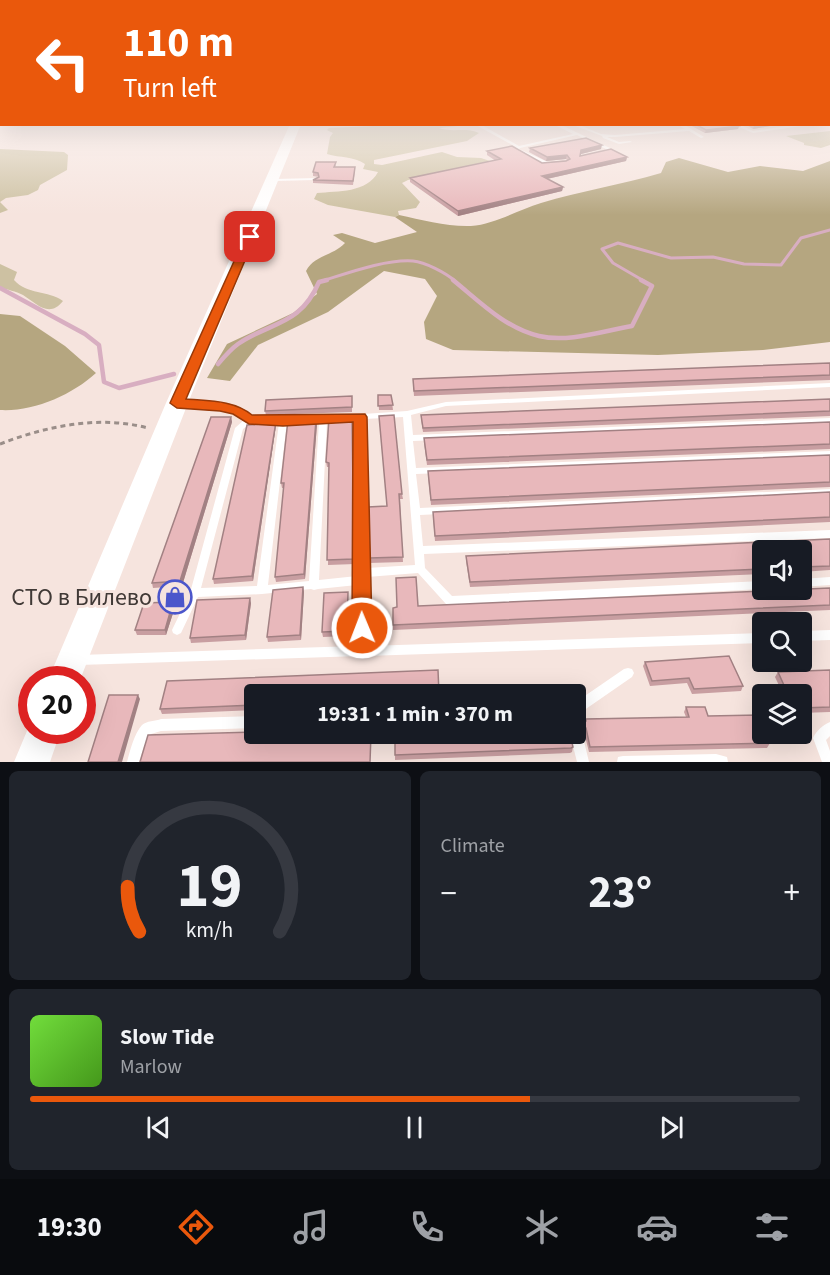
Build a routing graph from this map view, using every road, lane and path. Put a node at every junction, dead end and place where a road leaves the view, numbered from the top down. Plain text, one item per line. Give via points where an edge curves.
1 (289, 144) edge
2 (512, 144) edge
3 (534, 144) edge
4 (598, 144) edge
5 (518, 147) junction
6 (595, 154) edge
7 (558, 163) edge
8 (315, 179) edge
9 (274, 180) junction
10 (830, 385) edge
11 (177, 403) junction
12 (407, 414) junction
13 (360, 417) junction
14 (249, 420) junction
15 (323, 420) junction
16 (283, 421) junction
17 (830, 421) edge
18 (165, 434) junction
19 (409, 438) junction
20 (0, 444) edge
21 (830, 454) edge
22 (411, 471) junction
23 (830, 492) edge
24 (415, 512) junction
25 (830, 534) edge
26 (418, 550) junction
27 (420, 569) junction
28 (361, 577) junction
29 (830, 581) edge
30 (812, 582) edge
31 (314, 586) junction
32 (752, 586) edge
33 (262, 590) junction
34 (195, 593) junction
35 (177, 630) dead end
36 (830, 635) edge
37 (812, 636) edge
38 (752, 638) edge
39 (363, 652) junction
40 (70, 666) edge
41 (96, 668) edge
42 (627, 673) dead end
43 (586, 702) edge
44 (244, 722) edge
45 (830, 728) edge
46 (39, 744) edge
47 (579, 744) edge
48 (657, 761) edge
49 (32, 762) edge
50 (134, 762) edge
51 (583, 762) edge
52 (623, 762) edge
53 (722, 762) edge
54 (828, 762) edge

1 - 9 street
2 - 5 lane
3 - 5 lane
4 - 6 lane via 608,148
5 - 7 lane via 517,150 545,164
8 - 9 lane
9 - 11 street
10 - 12 lane via 446,404
11 - 14 lane via 220,406 238,411
11 - 18 street
12 - 13 lane
12 - 19 lane
13 - 15 lane
13 - 28 lane
14 - 16 lane
14 - 34 lane via 239,428
15 - 16 lane
15 - 31 lane
16 - 33 lane
17 - 19 lane
18 - 20 path via 134,423 86,424 40,430
18 - 40 street
19 - 22 lane
21 - 22 lane
22 - 24 lane
23 - 24 lane
24 - 26 lane
25 - 26 lane
26 - 27 lane
27 - 28 lane
27 - 32 lane via 450,601
28 - 31 lane
28 - 39 lane
29 - 30 lane
31 - 33 lane
33 - 34 lane
34 - 35 lane
36 - 37 lane
38 - 39 lane
39 - 41 lane
42 - 43 lane
44 - 50 lane via 161,725 147,729
45 - 54 lane via 819,738
46 - 49 street
47 - 51 lane
48 - 52 lane
48 - 53 lane

